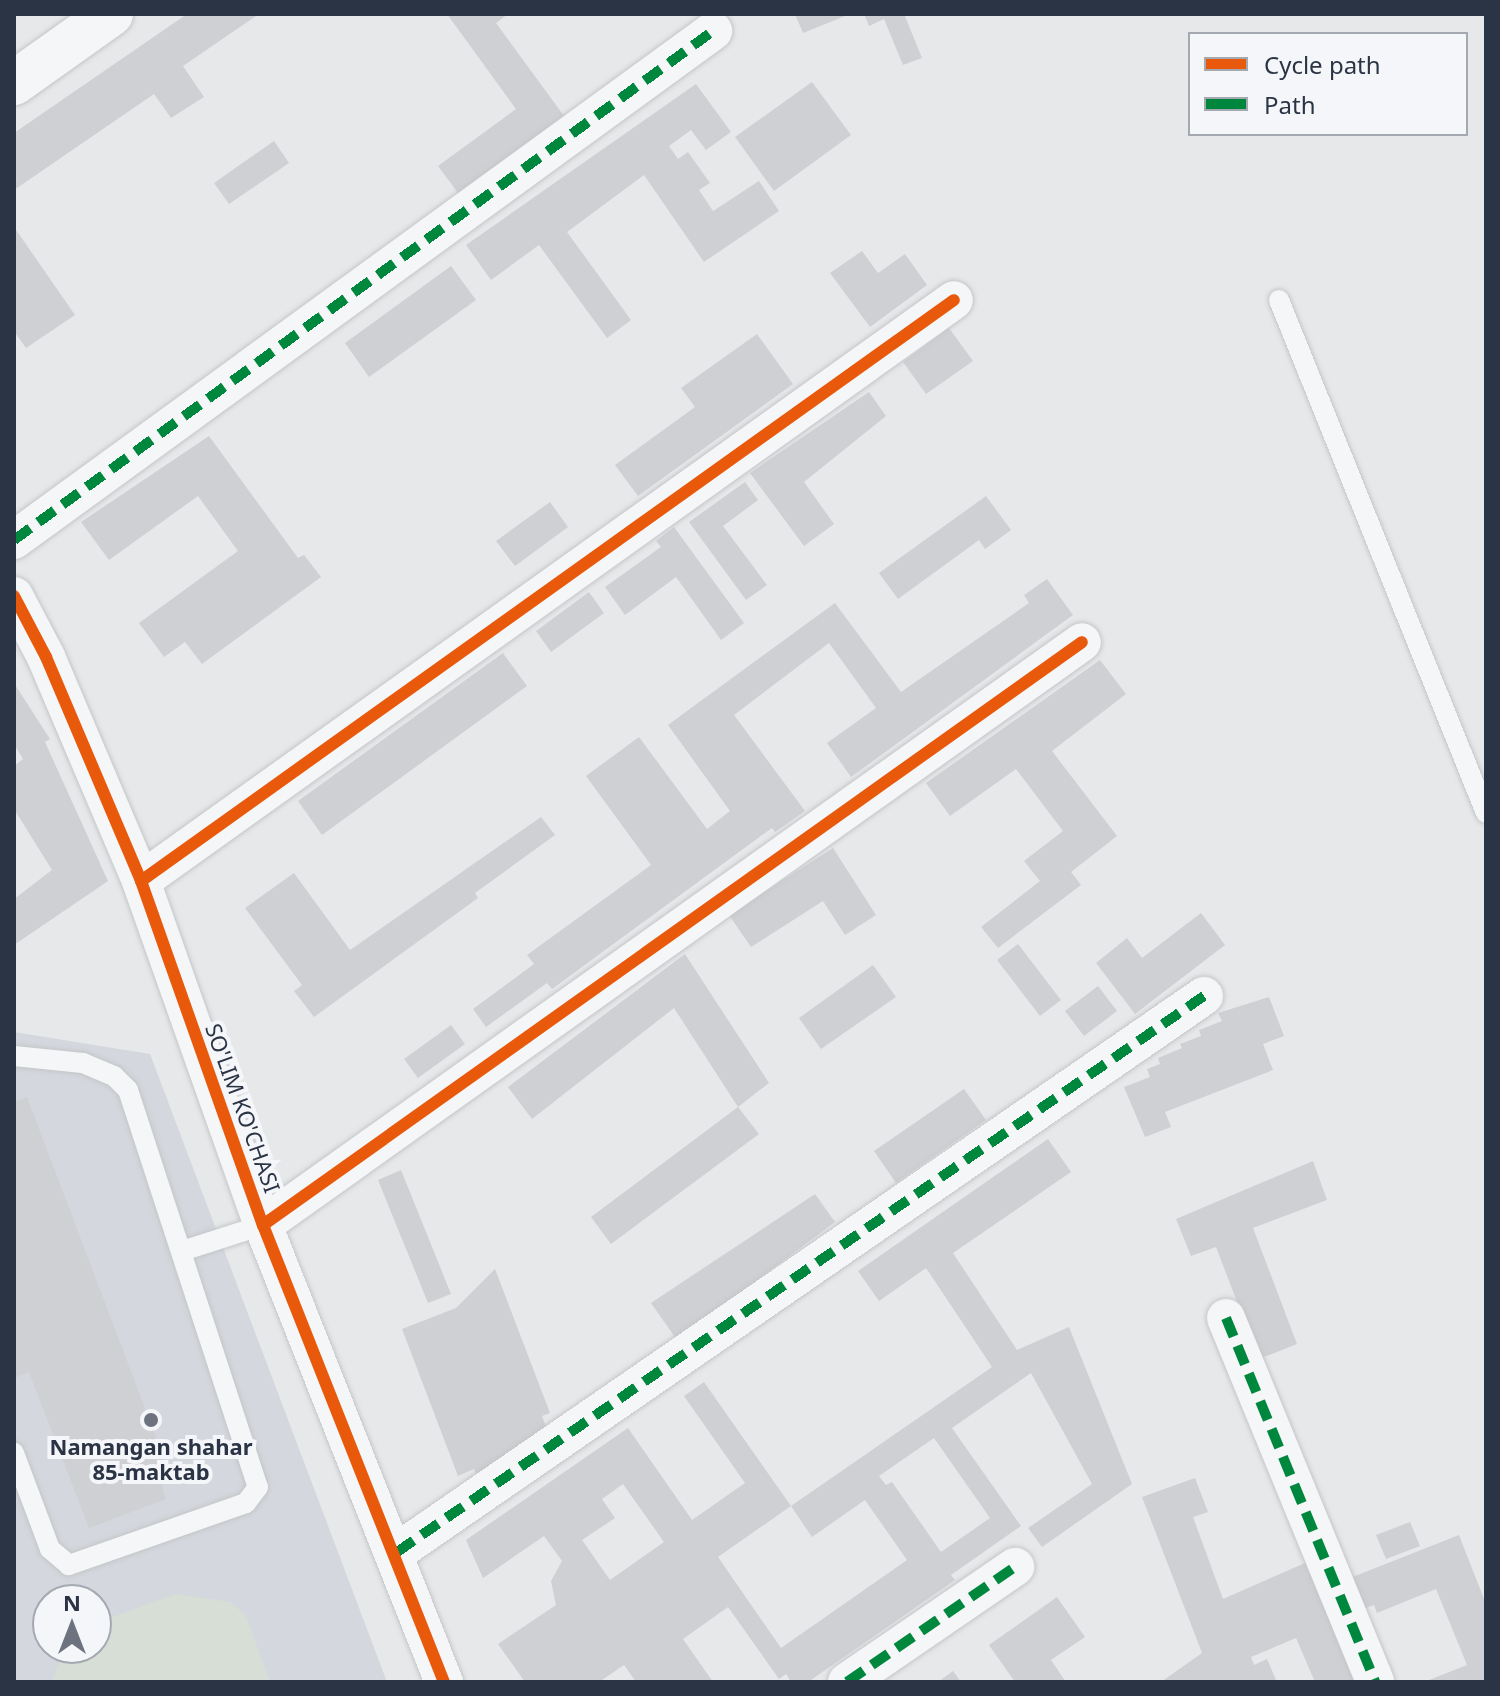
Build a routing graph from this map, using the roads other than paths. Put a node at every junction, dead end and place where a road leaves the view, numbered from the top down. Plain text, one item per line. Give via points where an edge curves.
1 (111, 14) edge
2 (713, 31) dead end
3 (14, 83) edge
4 (954, 300) dead end
5 (1279, 300) dead end
6 (14, 540) edge
7 (14, 596) edge
8 (1082, 642) dead end
9 (1486, 813) edge
10 (141, 881) junction
11 (1204, 996) dead end
12 (14, 1056) edge
13 (263, 1225) junction
14 (182, 1251) junction
15 (1226, 1318) dead end
16 (14, 1453) edge
17 (397, 1552) junction
18 (1015, 1567) dead end
19 (444, 1682) edge
20 (847, 1682) edge
21 (1375, 1682) edge

1 - 3 street
2 - 6 street
4 - 10 street
5 - 9 lane
7 - 10 street, SO'LIM KO'CHASI via 46,657
8 - 13 street
10 - 13 street, SO'LIM KO'CHASI
11 - 17 street
12 - 14 lane via 83,1063 114,1076 128,1090
13 - 14 lane
13 - 17 street, SO'LIM KO'CHASI
14 - 16 lane via 256,1477 254,1495 69,1565 50,1549
15 - 21 street
17 - 19 street, SO'LIM KO'CHASI
18 - 20 street

